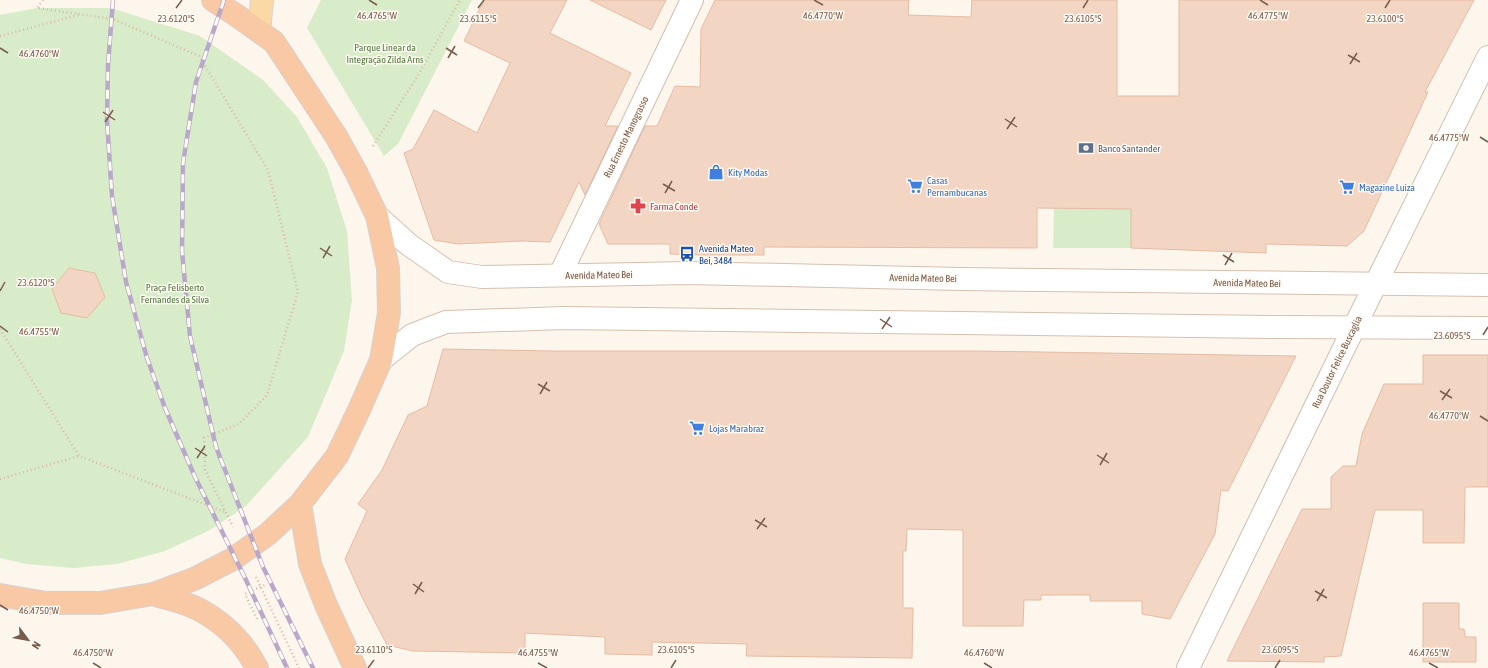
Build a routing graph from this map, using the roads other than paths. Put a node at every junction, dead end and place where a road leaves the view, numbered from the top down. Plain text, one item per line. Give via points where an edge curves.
1 (213, 0) edge
2 (243, 0) edge
3 (262, 0) edge
4 (692, 0) edge
5 (260, 22) junction
6 (274, 42) junction
7 (1488, 57) edge
8 (378, 216) junction
9 (560, 275) junction
10 (1375, 284) junction
11 (1488, 285) edge
12 (1354, 327) junction
13 (1488, 328) edge
14 (381, 360) junction
15 (300, 504) junction
16 (153, 594) junction
17 (0, 595) edge
18 (257, 668) edge
19 (355, 668) edge
20 (1188, 668) edge

1 - 6 highway
2 - 5 highway
3 - 5 main road
4 - 9 main road, Rua Ernesto Manograsso
5 - 6 highway
6 - 8 highway via 336,136
7 - 10 main road, Rua Doutor Felice Buscaglia
8 - 9 main road, Avenida Mateo Bei via 408,244 448,272 482,277
8 - 14 highway via 388,268 389,313
9 - 10 main road, Avenida Mateo Bei via 689,273
10 - 11 main road, Avenida Mateo Bei
10 - 12 main road, Rua Doutor Felice Buscaglia
12 - 13 main road
12 - 14 main road via 556,318 446,322 412,335
12 - 20 main road, Rua Doutor Felice Buscaglia
14 - 15 highway via 337,456
15 - 16 highway via 268,534 233,559 194,579
15 - 19 highway via 310,564
16 - 17 highway via 100,603 46,603
16 - 18 highway via 199,609 220,623 239,639

